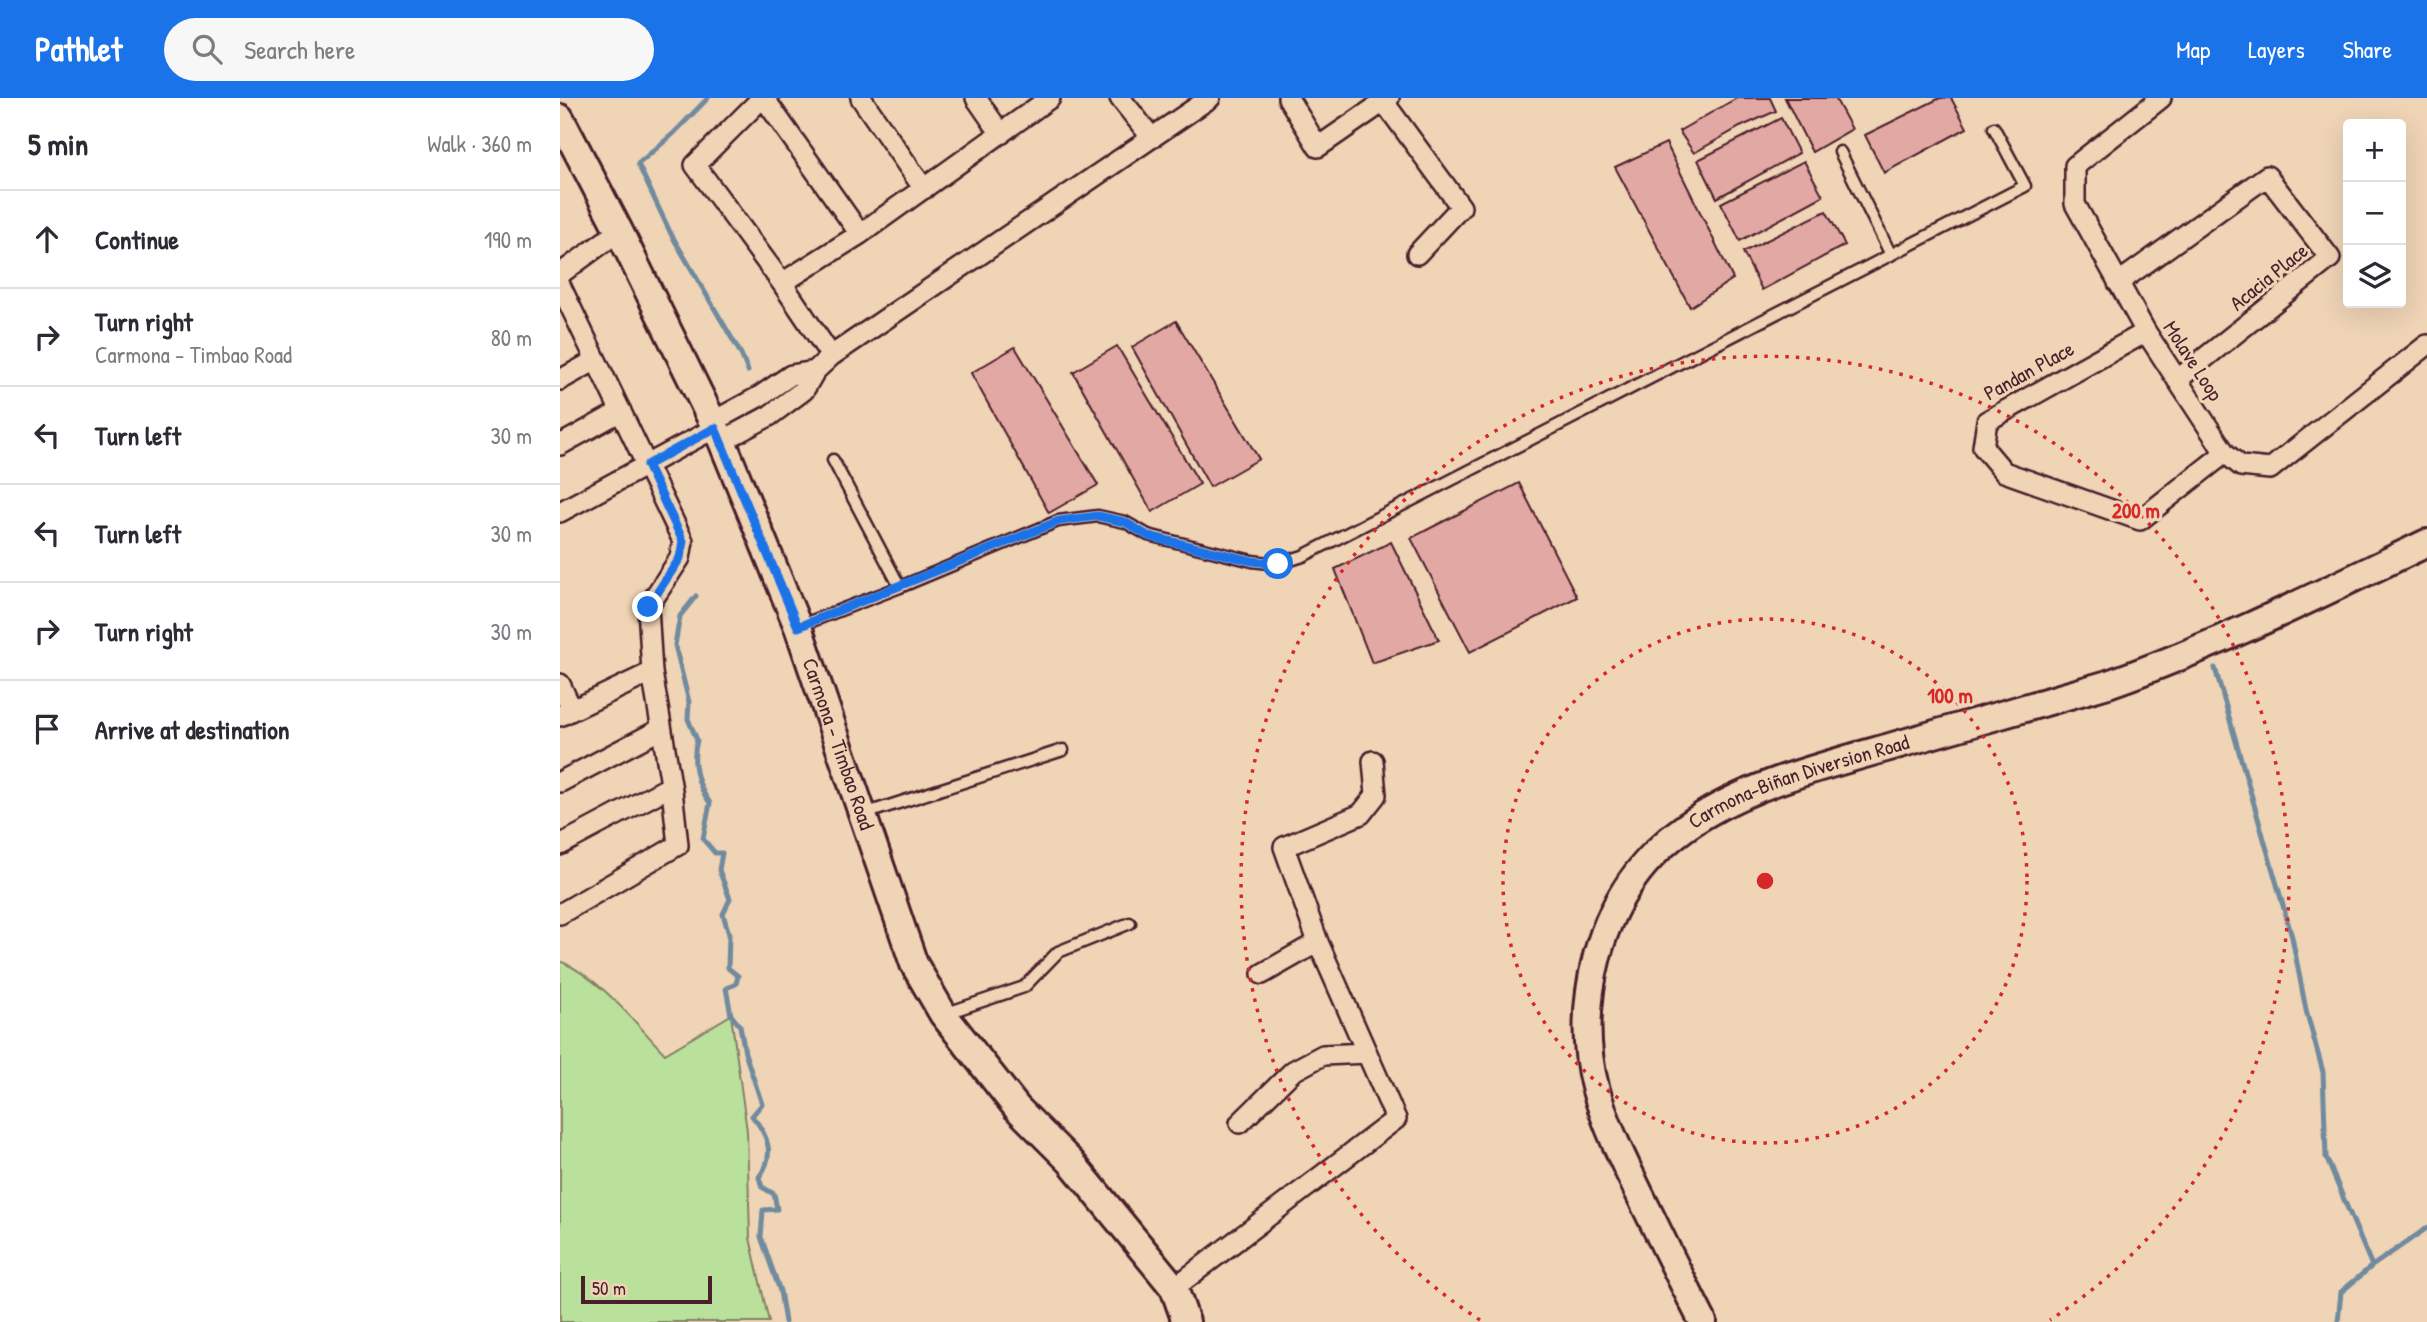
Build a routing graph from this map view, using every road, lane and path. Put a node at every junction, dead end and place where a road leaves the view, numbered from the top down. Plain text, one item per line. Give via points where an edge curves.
1 (763, 98) edge
2 (862, 98) edge
3 (976, 98) edge
4 (1050, 98) edge
5 (1120, 98) edge
6 (1210, 98) edge
7 (1288, 98) edge
8 (2161, 98) edge
9 (1384, 99) edge
10 (560, 118) edge
11 (1994, 128) dead end
12 (1002, 134) junction
13 (1152, 138) junction
14 (1840, 152) dead end
15 (923, 189) junction
16 (619, 231) junction
17 (860, 234) junction
18 (1417, 254) dead end
19 (1891, 255) junction
20 (560, 274) edge
21 (782, 283) junction
22 (2119, 283) junction
23 (560, 285) edge
24 (2146, 332) junction
25 (2427, 345) edge
26 (831, 356) junction
27 (596, 360) junction
28 (560, 380) edge
29 (2177, 380) junction
30 (621, 411) junction
31 (717, 430) junction
32 (560, 445) edge
33 (2225, 453) junction
34 (833, 460) dead end
35 (647, 465) junction
36 (560, 512) edge
37 (2427, 543) edge
38 (900, 587) junction
39 (798, 627) junction
40 (652, 672) junction
41 (560, 684) edge
42 (566, 713) edge
43 (661, 729) junction
44 (1063, 750) dead end
45 (1373, 761) dead end
46 (560, 782) edge
47 (671, 786) junction
48 (861, 815) junction
49 (560, 845) edge
50 (560, 914) edge
51 (1130, 923) dead end
52 (1318, 942) junction
53 (1262, 974) dead end
54 (943, 1014) junction
55 (1367, 1054) junction
56 (1240, 1123) dead end
57 (1174, 1288) junction
58 (1186, 1322) edge
59 (1703, 1322) edge

1 - 17 street
1 - 21 street via 695,165
2 - 15 street
3 - 12 street
4 - 12 street
5 - 13 street
6 - 13 street
7 - 9 street via 1318,147
8 - 22 street, Molave Loop via 2075,166 2075,204
9 - 18 street via 1461,207
10 - 16 main road, Carmona - Timbao Road
11 - 19 lane via 2025,186
12 - 15 street
13 - 26 street
14 - 19 lane
15 - 17 street
16 - 20 street
16 - 31 main road, Carmona - Timbao Road
17 - 21 street
19 - 38 lane via 1303,556 1278,564 1252,561 1148,536 1125,522 1098,516 1059,521
21 - 26 street
22 - 24 street, Molave Loop
22 - 29 street, Acacia Place via 2267,176 2330,258
23 - 27 street
24 - 29 street, Molave Loop
24 - 33 street, Pandan Place via 1987,421 1983,447 2004,472 2140,520
25 - 33 street via 2270,469 2241,466
26 - 31 street via 804,390 769,416
27 - 28 street
27 - 30 street
29 - 33 street, Molave Loop
30 - 32 street
30 - 35 street
31 - 35 street
31 - 39 main road, Carmona - Timbao Road
34 - 38 lane
35 - 36 street
35 - 40 street via 683,541 680,558 648,607
37 - 59 main road, Carmona-Biñan Diversion Road via 2150,669 1746,792 1699,817 1662,845 1620,901 1602,940 1590,990 1590,1055 1597,1094 1614,1140
38 - 39 lane
39 - 48 main road, Carmona - Timbao Road
40 - 42 street
40 - 43 street
41 - 42 street
43 - 46 street
43 - 47 street
44 - 48 lane
45 - 52 street via 1376,795 1361,814 1284,847
47 - 49 street
47 - 50 street via 678,845
48 - 54 main road, Carmona - Timbao Road via 914,964
51 - 54 lane via 1058,952 1024,986
52 - 53 street
52 - 55 street
54 - 57 main road, Carmona - Timbao Road via 1017,1108 1072,1162
55 - 56 street via 1323,1055 1293,1071
55 - 57 street via 1396,1119
57 - 58 main road, Carmona - Timbao Road

